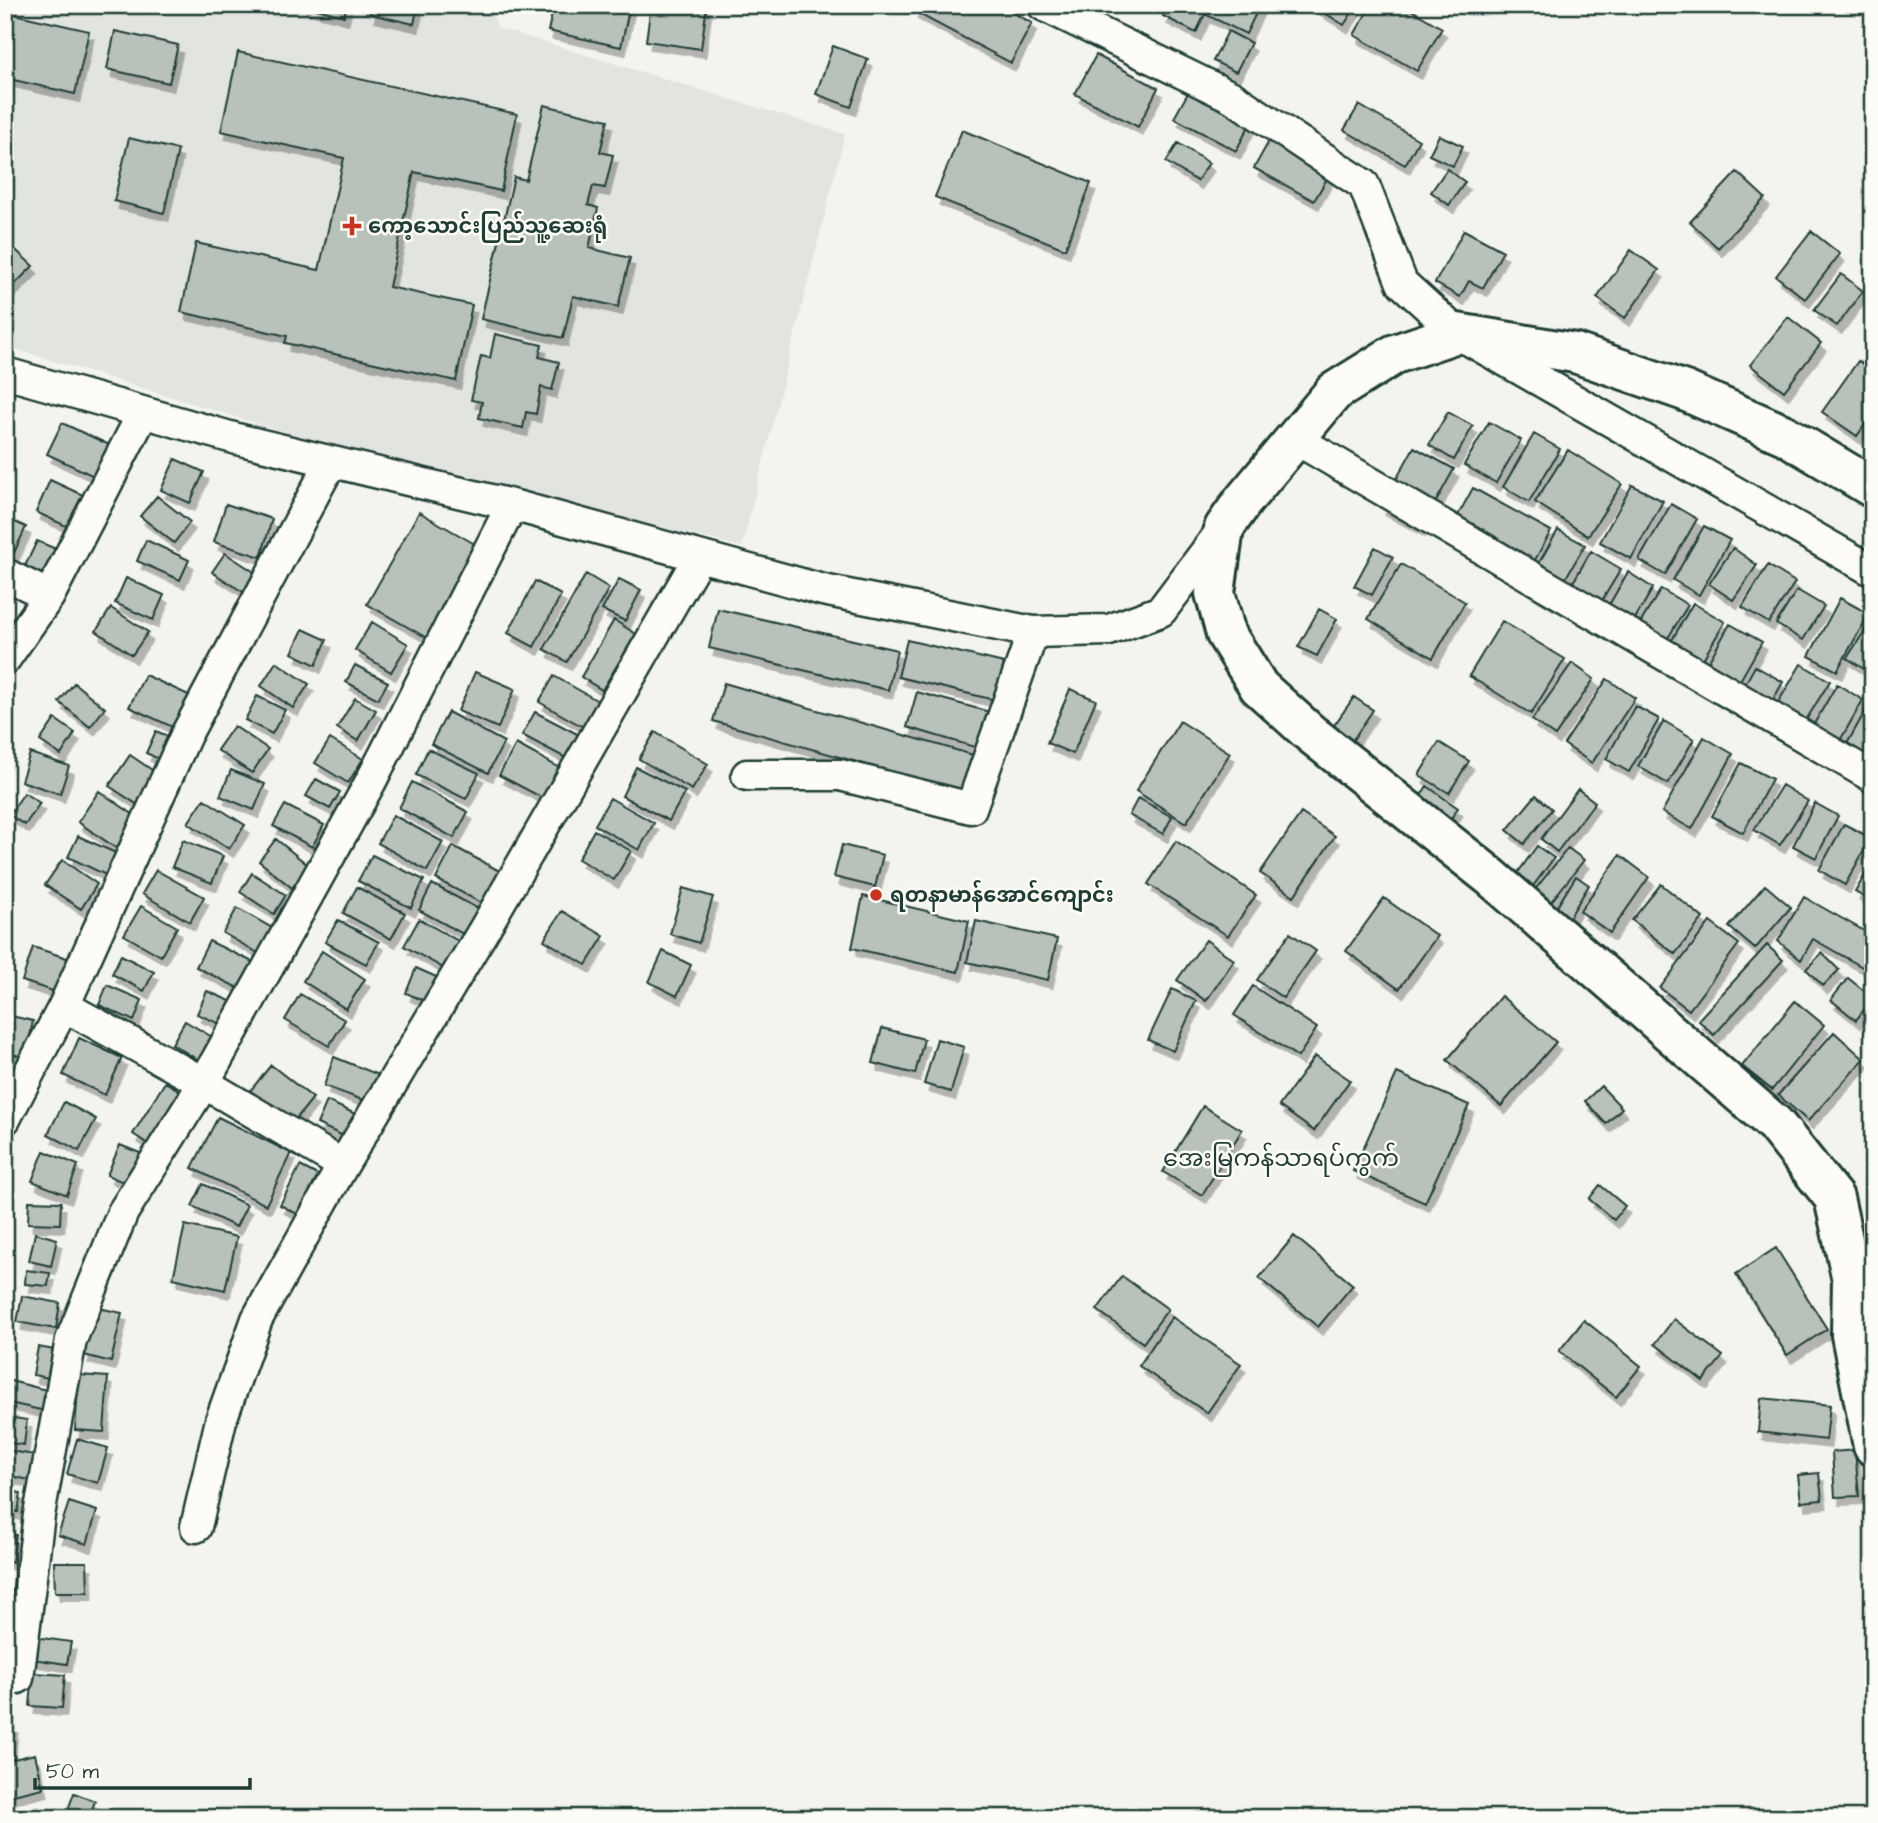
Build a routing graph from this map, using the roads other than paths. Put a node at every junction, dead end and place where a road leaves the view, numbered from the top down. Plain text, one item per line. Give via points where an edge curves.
1 (1043, 5) edge
2 (1457, 333) junction
3 (5, 373) edge
4 (143, 413) junction
5 (1294, 438) junction
6 (331, 462) junction
7 (1873, 488) edge
8 (512, 505) junction
9 (1224, 528) junction
10 (699, 557) junction
11 (1873, 571) edge
12 (5, 574) edge
13 (49, 596) junction
14 (1032, 632) junction
15 (5, 659) edge
16 (747, 775) dead end
17 (1873, 777) edge
18 (64, 1006) junction
19 (204, 1083) junction
20 (5, 1119) edge
21 (343, 1166) junction
22 (1873, 1446) edge
23 (196, 1527) dead end
24 (18, 1678) dead end

1 - 2 street via 1232,97 1364,185 1402,283
2 - 5 highway via 1395,354 1334,392
2 - 7 highway via 1575,354 1685,391 1785,435
2 - 11 street
3 - 4 street
4 - 6 street
4 - 13 street
5 - 9 highway
5 - 17 street
6 - 8 street
6 - 18 street via 186,735
8 - 10 street
8 - 19 street via 371,781
9 - 14 street via 1161,611 1109,630
9 - 22 highway via 1215,593 1226,634 1259,687 1491,877 1775,1124 1835,1198 1852,1280 1851,1335
10 - 14 street via 823,590
10 - 21 street
12 - 13 street
13 - 15 street
14 - 16 street via 971,808 840,775
18 - 19 street
18 - 20 street
19 - 21 street
19 - 24 street via 123,1212 71,1340 39,1515
21 - 23 street via 257,1319 221,1420

